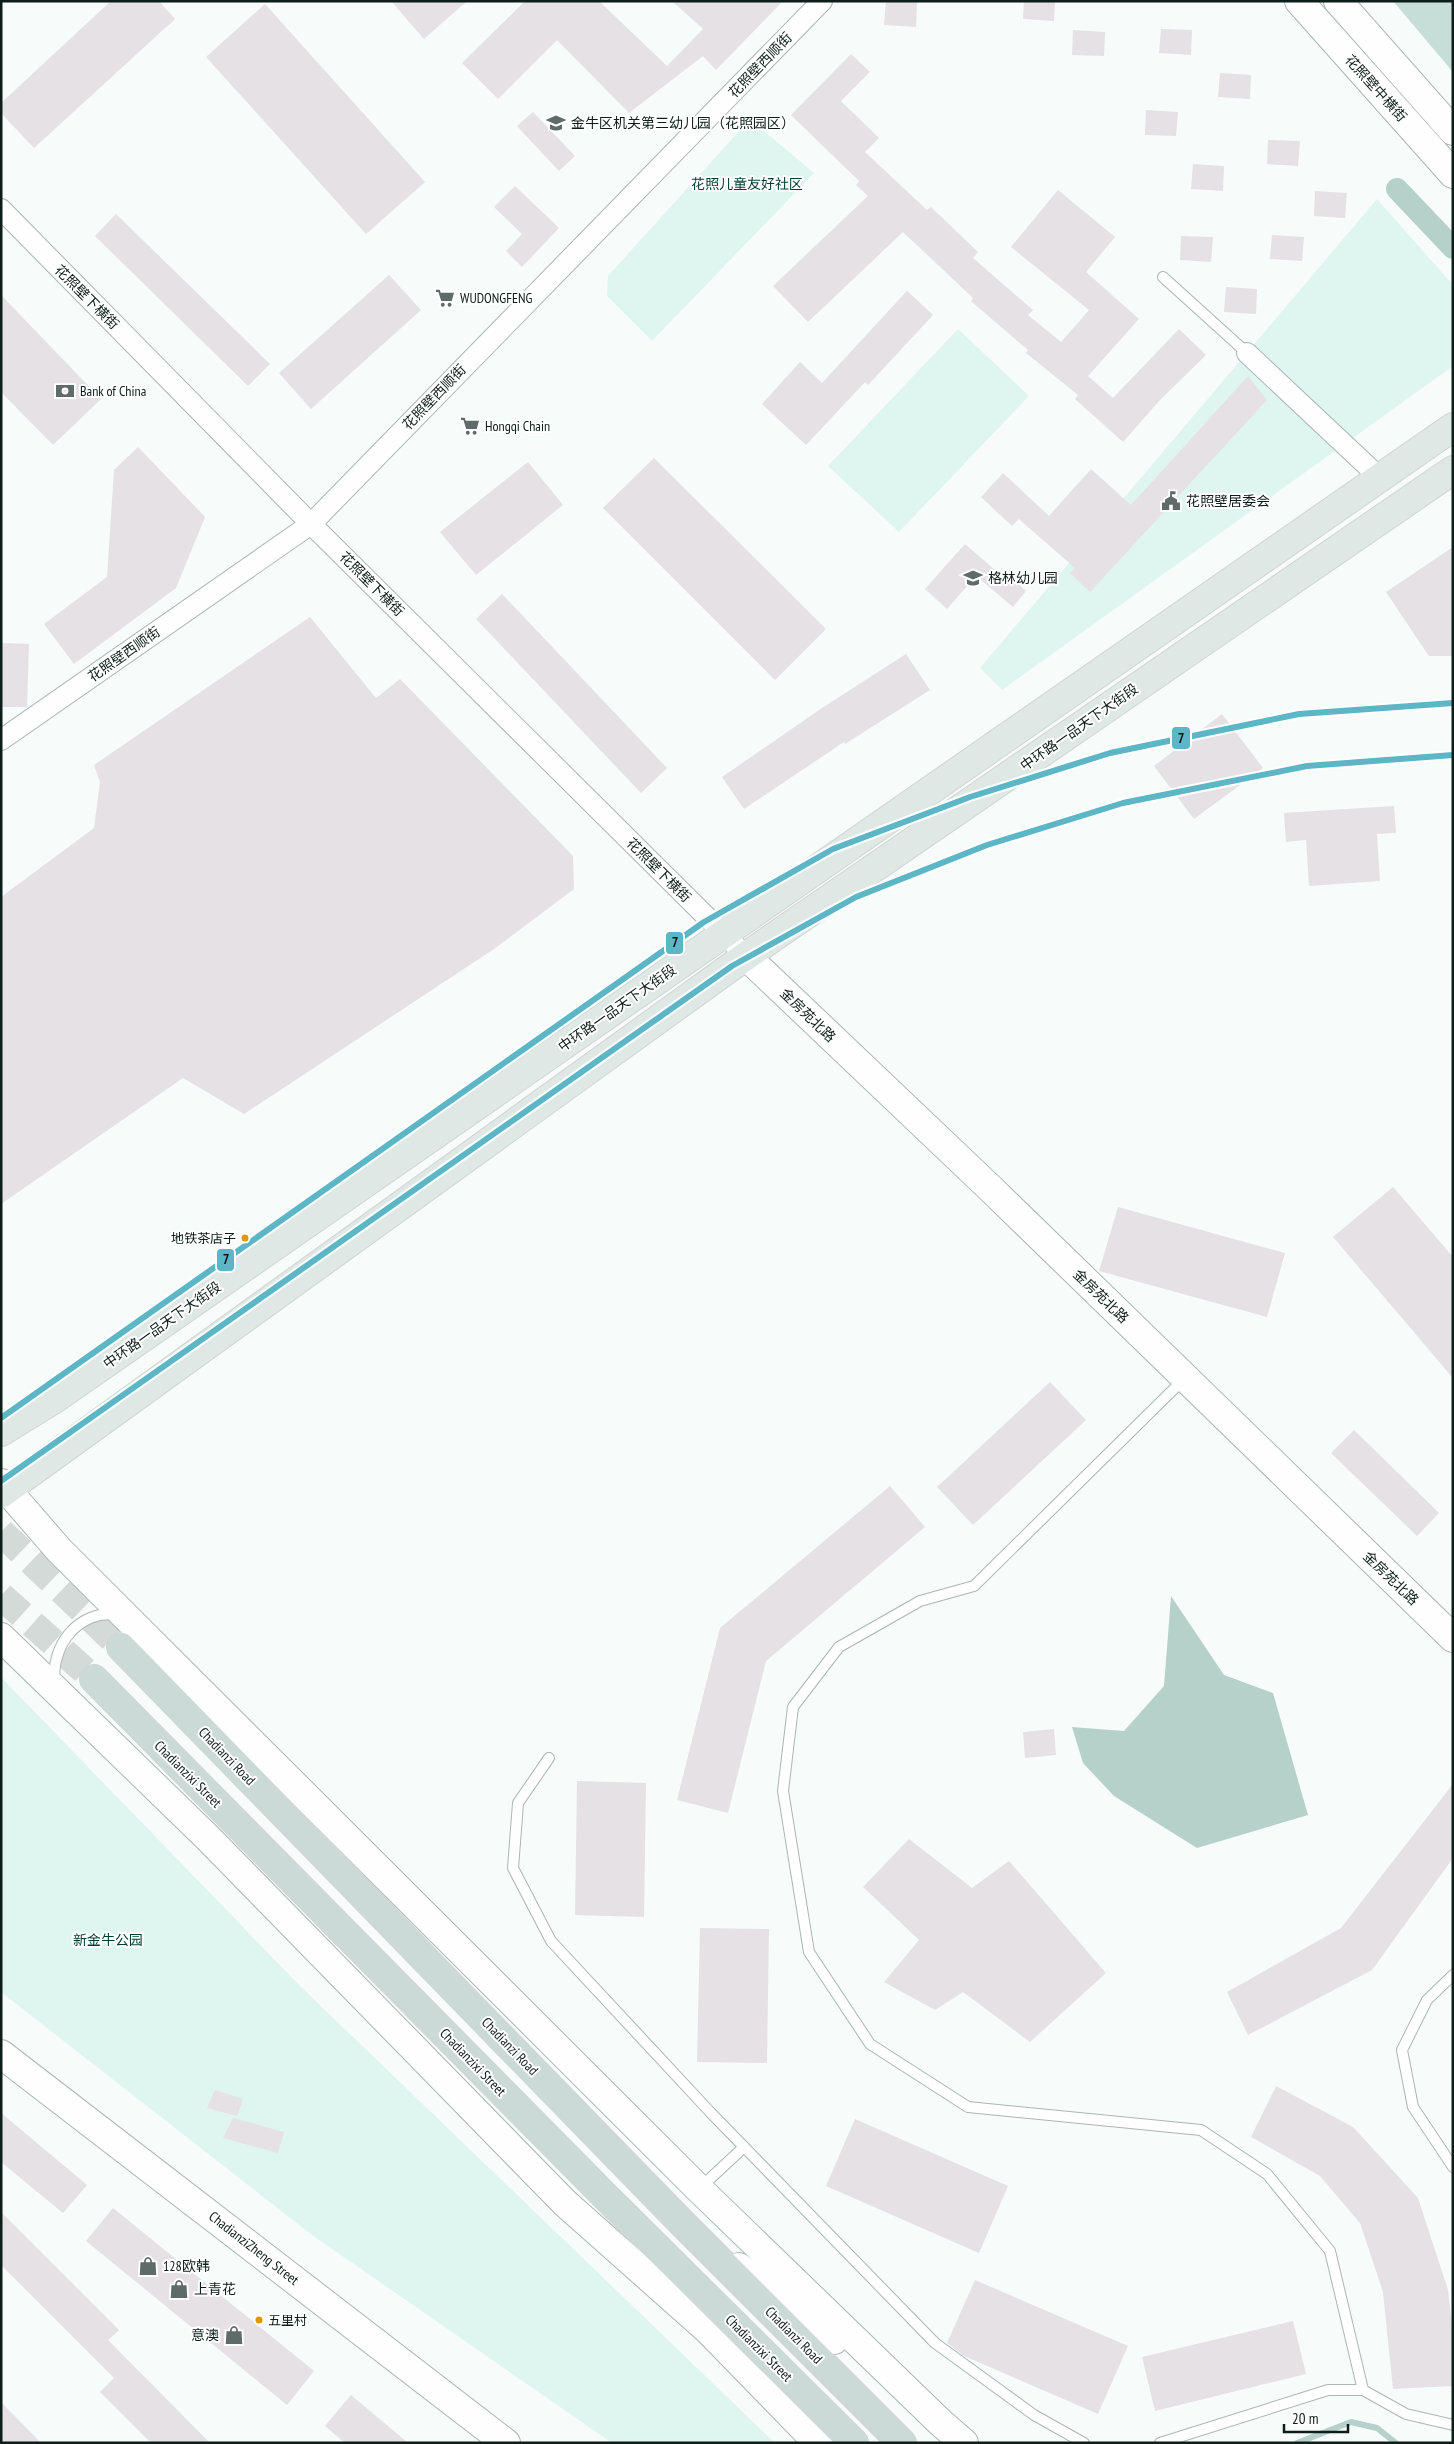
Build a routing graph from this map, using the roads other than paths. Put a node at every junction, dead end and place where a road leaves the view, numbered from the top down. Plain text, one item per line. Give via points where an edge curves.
1 (822, 1) edge
2 (1299, 1) edge
3 (1338, 1) edge
4 (1453, 131) edge
5 (1453, 174) edge
6 (1, 209) edge
7 (1163, 277) dead end
8 (1247, 353) joint
9 (1453, 426) edge
10 (1453, 470) edge
11 (1380, 478) junction
12 (311, 524) junction
13 (1, 740) edge
14 (723, 934) junction
15 (746, 956) junction
16 (1185, 1378) junction
17 (1, 1432) edge
18 (3, 1489) edge
19 (126, 1616) junction
20 (1, 1637) edge
21 (1453, 1638) edge
22 (121, 1647) tunnel mouth
23 (94, 1679) tunnel mouth
24 (56, 1690) junction
25 (549, 1758) dead end
26 (1453, 1975) edge
27 (1, 2054) edge
28 (744, 2147) junction
29 (1453, 2167) edge
30 (699, 2189) junction
31 (683, 2224) junction
32 (1363, 2390) junction
33 (866, 2407) junction
34 (940, 2422) junction
35 (1453, 2425) edge
36 (506, 2443) edge
37 (818, 2443) edge
38 (854, 2443) edge
39 (902, 2443) edge
40 (921, 2443) edge
41 (964, 2443) edge
42 (1084, 2443) edge
43 (1160, 2443) edge

1 - 12 street, 花照壁西顺街
2 - 5 main road, 花照壁中横街
3 - 4 main road
6 - 12 street, 花照壁下横街
7 - 8 lane
8 - 11 street
9 - 11 main road, 中环路一品天下大街段
10 - 15 main road, 中环路一品天下大街段
11 - 14 main road, 中环路一品天下大街段
12 - 13 street, 花照壁西顺街
12 - 14 street, 花照壁下横街
14 - 15 street, 花照壁下横街
14 - 17 main road, 中环路一品天下大街段 via 56,1398
15 - 16 main road, 金房苑北路
15 - 18 main road, 中环路一品天下大街段
16 - 21 main road, 金房苑北路
16 - 32 lane via 974,1586 920,1601 839,1647 793,1707 784,1791 809,1952 870,2044 968,2107 1201,2130 1267,2174 1330,2251
18 - 19 main road
19 - 24 lane via 97,1615 72,1629 58,1652 54,1676
19 - 30 main road
20 - 24 main road
22 - 31 highway, Chadianzi Road
23 - 38 highway, Chadianzixi Street
24 - 37 main road via 208,1838 565,2203 708,2330
25 - 28 lane via 518,1803 513,1868 551,1941
26 - 29 lane via 1427,2000 1402,2050 1413,2107
27 - 36 main road, ChadianziZheng Street
28 - 30 lane
28 - 42 lane via 935,2343 1034,2415
30 - 34 main road
31 - 33 highway, Chadianzi Road
31 - 34 main road
32 - 35 lane via 1406,2414
32 - 43 lane via 1328,2390
33 - 39 highway, Chadianzi Road
33 - 40 highway
34 - 41 main road

